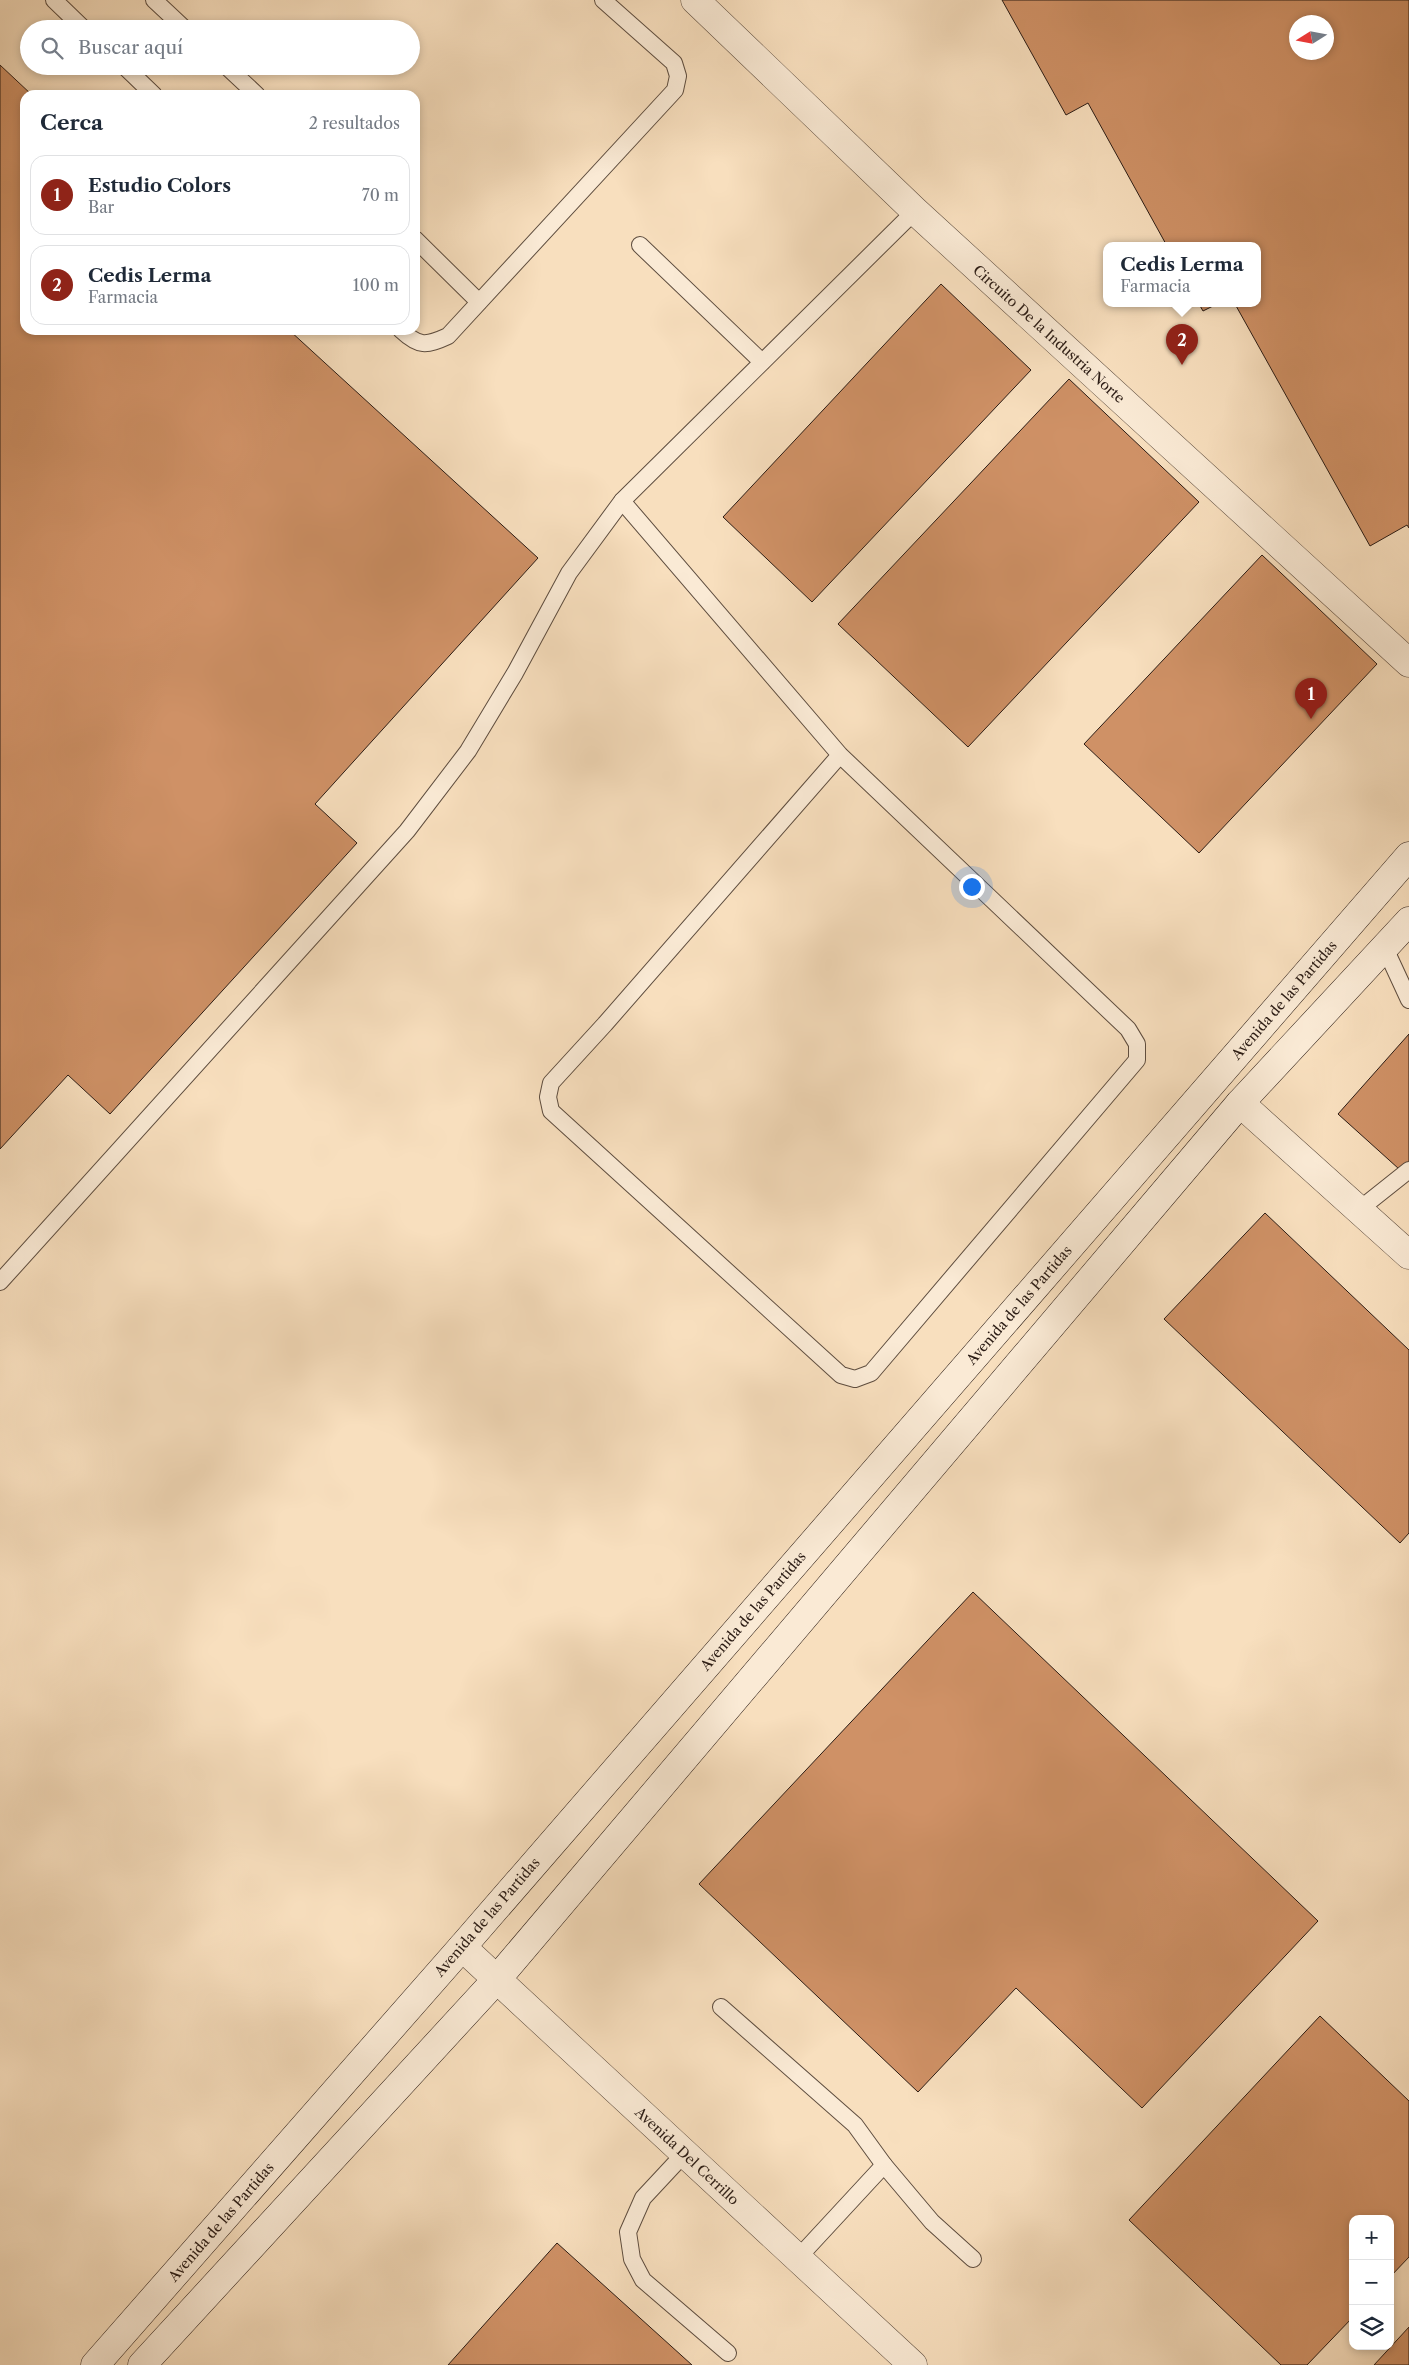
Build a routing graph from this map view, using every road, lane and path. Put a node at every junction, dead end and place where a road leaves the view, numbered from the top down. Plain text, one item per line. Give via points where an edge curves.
1 (54, 0) edge
2 (154, 0) edge
3 (603, 0) edge
4 (695, 0) edge
5 (75, 20) edge
6 (175, 20) edge
7 (133, 75) edge
8 (236, 75) edge
9 (149, 90) edge
10 (252, 90) edge
11 (915, 211) junction
12 (420, 244) edge
13 (640, 245) dead end
14 (478, 302) junction
15 (406, 335) edge
16 (762, 362) junction
17 (622, 500) junction
18 (1409, 663) edge
19 (840, 755) junction
20 (1409, 856) edge
21 (1409, 921) edge
22 (1384, 946) junction
23 (1409, 1000) edge
24 (1240, 1104) junction
25 (1409, 1170) edge
26 (1360, 1209) junction
27 (1409, 1255) edge
28 (0, 1282) edge
29 (462, 1947) junction
30 (497, 1979) junction
31 (721, 2007) dead end
32 (684, 2154) junction
33 (884, 2165) junction
34 (797, 2259) junction
35 (973, 2259) dead end
36 (728, 2354) dead end
37 (95, 2365) edge
38 (142, 2365) edge
39 (913, 2365) edge

1 - 5 lane
2 - 6 lane
3 - 14 lane via 674,63 678,76 675,90
4 - 11 main road, Circuito De la Industria Norte
7 - 9 lane
8 - 10 lane
11 - 16 lane
11 - 18 main road, Circuito De la Industria Norte
12 - 14 lane
13 - 16 lane
14 - 15 lane via 448,336 431,344 414,342
16 - 17 lane
17 - 19 lane
17 - 28 lane via 569,573 468,751 407,831
19 - 19 lane via 1128,1029 1137,1044 1137,1060 871,1373 856,1379 841,1376 551,1111 548,1097 551,1083
20 - 29 main road, Avenida de las Partidas
21 - 22 main road
22 - 23 lane
22 - 24 main road
24 - 26 main road
24 - 30 main road
25 - 26 lane
26 - 27 main road
29 - 30 main road, Avenida Del Cerrillo
29 - 37 main road, Avenida de las Partidas
30 - 32 main road, Avenida Del Cerrillo
30 - 38 main road
31 - 33 lane via 855,2125
32 - 34 main road, Avenida Del Cerrillo
32 - 36 lane via 643,2198 628,2232 632,2259 644,2280
33 - 34 lane
33 - 35 lane via 932,2222
34 - 39 main road, Avenida Del Cerrillo

